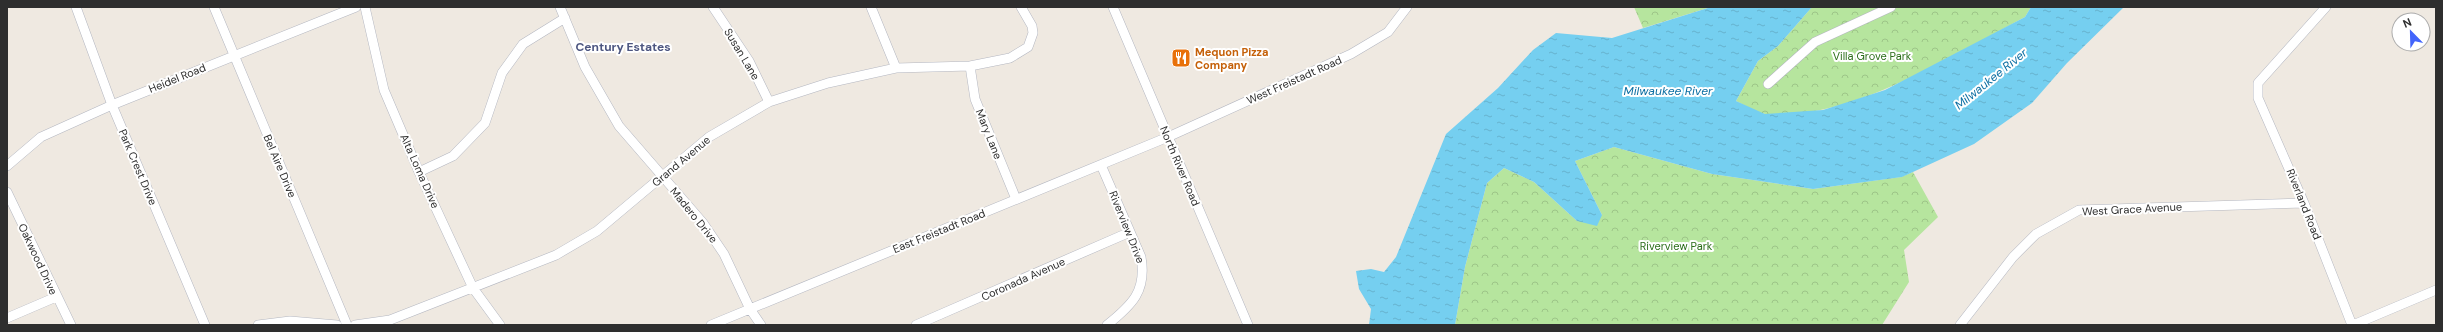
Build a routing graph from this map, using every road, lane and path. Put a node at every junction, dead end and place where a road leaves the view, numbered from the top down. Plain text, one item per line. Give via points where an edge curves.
1 (76, 7) edge
2 (214, 7) edge
3 (356, 7) edge
4 (365, 7) edge
5 (560, 7) edge
6 (713, 7) edge
7 (871, 7) edge
8 (1021, 7) edge
9 (1113, 7) edge
10 (1407, 7) edge
11 (1891, 7) edge
12 (2326, 7) edge
13 (565, 18) junction
14 (233, 55) junction
15 (970, 66) junction
16 (896, 68) junction
17 (1768, 84) dead end
18 (769, 102) junction
19 (112, 105) junction
20 (1168, 137) junction
21 (1101, 165) junction
22 (7, 166) edge
23 (419, 172) junction
24 (662, 176) junction
25 (7, 192) edge
26 (1016, 199) junction
27 (2304, 202) junction
28 (1130, 232) junction
29 (473, 288) junction
30 (2436, 290) edge
31 (56, 297) junction
32 (750, 309) junction
33 (7, 318) edge
34 (70, 325) edge
35 (205, 325) edge
36 (258, 325) edge
37 (337, 325) edge
38 (346, 325) edge
39 (355, 325) edge
40 (500, 325) edge
41 (711, 325) edge
42 (761, 325) edge
43 (916, 325) edge
44 (1107, 325) edge
45 (1248, 325) edge
46 (1960, 325) edge
47 (2352, 325) edge

1 - 19 street, Park Crest Drive
2 - 14 street, Bel Aire Drive
3 - 14 street, Heidel Road
4 - 23 street, Alta Loma Drive via 384,90
5 - 13 street, Madero Drive
6 - 18 street, Susan Lane via 749,61
7 - 16 street
8 - 15 street, Grand Avenue via 1032,26 1033,33 1028,47 1002,61
9 - 20 street, North River Road
10 - 20 street, West Freistadt Road via 1388,32 1351,54
11 - 17 street via 1815,42
12 - 27 street, Riverland Road via 2258,83 2258,98
13 - 23 street via 522,44 502,73 485,123 453,156
13 - 24 street, Madero Drive via 585,67 619,126
14 - 19 street, Heidel Road
14 - 38 street, Bel Aire Drive
15 - 16 street, Grand Avenue
15 - 26 street, Mary Lane via 975,99
16 - 18 street, Grand Avenue via 828,83
18 - 24 street, Grand Avenue via 709,137
19 - 22 street, Heidel Road via 41,137
19 - 35 street, Park Crest Drive
20 - 21 street, East Freistadt Road
20 - 45 street, North River Road
21 - 26 street, East Freistadt Road
21 - 28 street, Riverview Drive
23 - 29 street, Alta Loma Drive
24 - 29 street, Grand Avenue via 597,231 556,255
24 - 32 street, Madero Drive via 703,223 724,254
25 - 31 street, Oakwood Drive
26 - 32 street, East Freistadt Road
27 - 46 street, West Grace Avenue via 2079,210 2036,234 2013,257
27 - 47 street, Riverland Road
28 - 43 street, Coronada Avenue
28 - 44 street, Riverview Drive via 1144,271 1140,293
29 - 39 street, Grand Avenue via 390,320
29 - 40 street, Alta Loma Drive
30 - 47 street
31 - 33 street
31 - 34 street, Oakwood Drive
32 - 41 street, East Freistadt Road
32 - 42 street, Madero Drive
36 - 37 street via 290,321

